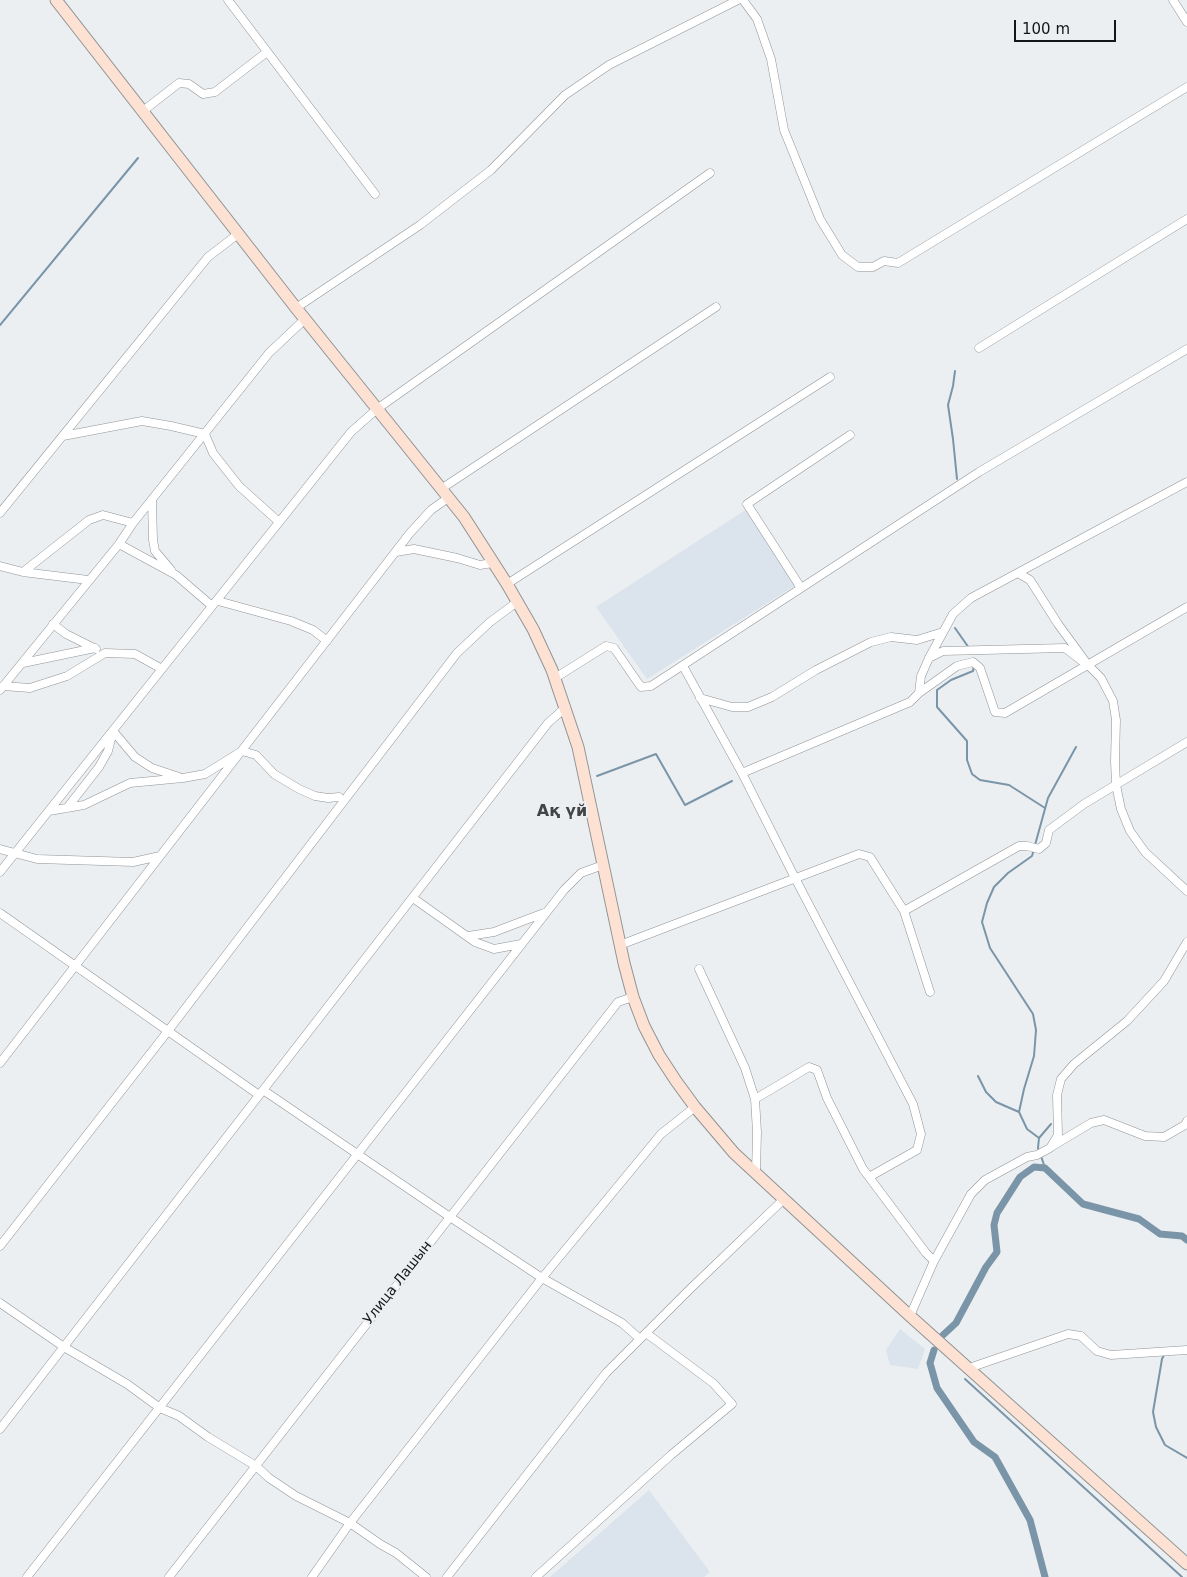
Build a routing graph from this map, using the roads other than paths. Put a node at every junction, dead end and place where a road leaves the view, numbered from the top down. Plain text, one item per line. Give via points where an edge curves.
1 (56, 0) edge
2 (228, 0) edge
3 (738, 0) edge
4 (743, 0) edge
5 (1173, 0) edge
6 (1187, 22) edge
7 (267, 52) junction
8 (1187, 87) edge
9 (143, 111) junction
10 (710, 173) dead end
11 (374, 194) dead end
12 (1187, 219) edge
13 (238, 234) junction
14 (296, 308) junction
15 (716, 308) dead end
16 (305, 319) junction
17 (978, 348) dead end
18 (1187, 349) edge
19 (830, 377) dead end
20 (377, 409) junction
21 (205, 434) junction
22 (850, 434) dead end
23 (63, 436) junction
24 (1187, 482) edge
25 (444, 493) junction
26 (152, 500) junction
27 (0, 513) edge
28 (279, 522) junction
29 (134, 523) junction
30 (119, 544) junction
31 (396, 552) junction
32 (492, 563) junction
33 (0, 566) edge
34 (23, 572) junction
35 (1018, 573) junction
36 (176, 576) junction
37 (88, 580) junction
38 (507, 584) junction
39 (801, 588) junction
40 (517, 602) junction
41 (215, 603) junction
42 (1187, 607) edge
43 (53, 624) junction
44 (943, 632) junction
45 (327, 641) junction
46 (95, 648) junction
47 (105, 653) junction
48 (929, 658) junction
49 (23, 663) junction
50 (1088, 665) junction
51 (682, 666) junction
52 (162, 668) junction
53 (555, 678) junction
54 (2, 688) edge
55 (919, 693) junction
56 (700, 698) junction
57 (566, 707) junction
58 (113, 731) junction
59 (1187, 742) edge
60 (242, 751) junction
61 (742, 772) junction
62 (205, 774) junction
63 (221, 777) junction
64 (184, 778) junction
65 (1116, 785) junction
66 (339, 796) dead end
67 (67, 808) junction
68 (49, 811) junction
69 (0, 849) edge
70 (16, 853) junction
71 (160, 856) junction
72 (603, 865) junction
73 (2, 869) edge
74 (795, 878) junction
75 (1187, 890) edge
76 (412, 898) junction
77 (904, 910) junction
78 (0, 913) edge
79 (546, 913) junction
80 (468, 936) junction
81 (1187, 942) edge
82 (521, 944) junction
83 (620, 945) junction
84 (75, 966) junction
85 (699, 969) dead end
86 (930, 992) dead end
87 (633, 996) junction
88 (168, 1031) junction
89 (0, 1063) edge
90 (261, 1092) junction
91 (754, 1099) junction
92 (695, 1107) junction
93 (1187, 1121) edge
94 (1050, 1148) junction
95 (358, 1154) junction
96 (756, 1173) junction
97 (869, 1177) junction
98 (784, 1199) junction
99 (450, 1217) junction
100 (0, 1246) edge
101 (934, 1261) junction
102 (542, 1278) junction
103 (0, 1303) edge
104 (910, 1316) junction
105 (643, 1336) junction
106 (64, 1347) junction
107 (1187, 1350) edge
108 (968, 1368) junction
109 (160, 1408) junction
110 (0, 1429) edge
111 (256, 1466) junction
112 (350, 1523) junction
113 (1187, 1564) edge
114 (27, 1577) edge
115 (169, 1577) edge
116 (312, 1577) edge
117 (426, 1577) edge
118 (447, 1577) edge
119 (536, 1577) edge

1 - 9 main road
2 - 7 street
3 - 14 street via 609,65 565,95 491,170 420,225
4 - 8 street via 758,19 771,59 784,130 820,219 842,255 858,267 873,267 884,261 898,263
5 - 6 street
7 - 9 street via 215,92 203,94 189,84 179,83
7 - 11 street
9 - 13 main road
10 - 20 street
12 - 17 street
13 - 14 main road
13 - 23 street via 208,257
14 - 16 main road
15 - 25 street
16 - 20 main road
16 - 21 street via 270,353
18 - 39 street via 978,472
19 - 38 street
20 - 25 main road
20 - 28 street via 351,432
21 - 23 street via 142,422
21 - 26 street
21 - 28 street via 213,453 239,486
22 - 39 street via 748,504
23 - 27 street
24 - 35 street
25 - 31 street
25 - 32 main road via 464,517
26 - 29 street
26 - 36 street via 155,551
28 - 41 street
29 - 30 street
29 - 34 street via 103,515 89,520
30 - 36 street
30 - 37 street
31 - 32 street via 414,549 480,565
31 - 45 street
32 - 38 main road
33 - 34 street
34 - 37 street
35 - 44 street via 971,598 953,614
35 - 50 street via 1030,580
36 - 41 street
37 - 43 street
38 - 40 main road
39 - 51 street
40 - 53 main road
40 - 88 street via 457,653
41 - 45 street via 291,621 314,630
41 - 52 street
42 - 50 street
43 - 46 street
43 - 49 street
44 - 48 street
44 - 56 street via 917,640 891,637 871,642 748,707 732,707
45 - 60 street
46 - 47 street
46 - 49 street
47 - 52 street via 135,654
47 - 54 street via 67,676 30,688
48 - 50 street via 943,651 1065,648
48 - 55 street via 921,676
49 - 54 street
50 - 55 street via 1005,713 995,712 980,668 972,662 957,666
50 - 65 street via 1101,678 1113,701
51 - 53 street via 651,686 641,687 614,648 606,646
51 - 56 street
52 - 58 street
53 - 57 main road
55 - 61 street via 910,702
56 - 61 street
57 - 72 main road via 578,747
57 - 76 street via 548,723
58 - 64 street via 135,757 152,768
58 - 67 street via 108,751 99,767
58 - 68 street
59 - 65 street
60 - 62 street
60 - 63 street
60 - 66 street via 256,755 274,774 307,792 322,797
61 - 74 street
62 - 63 street
62 - 64 street
63 - 71 street
64 - 67 street via 130,784 84,805
65 - 75 street via 1130,831 1146,852
65 - 77 street via 1049,830 1046,843 1039,849 1019,846
67 - 68 street
68 - 70 street
69 - 70 street
70 - 71 street via 37,860 134,862
70 - 73 street
71 - 84 street
72 - 79 street via 581,872
72 - 83 main road
74 - 77 street via 859,854 870,858
74 - 83 street
74 - 97 street via 912,1104 921,1134 917,1150
76 - 80 street
76 - 90 street
77 - 86 street
78 - 84 street
79 - 80 street via 494,932
79 - 82 street
80 - 82 street via 494,949
81 - 94 street via 1164,981 1126,1022 1061,1078 1057,1095 1058,1135
82 - 95 street
83 - 87 main road
84 - 88 street
84 - 89 street
85 - 91 street via 745,1068
87 - 92 main road via 659,1055
87 - 99 street, Улица Лашын via 618,1002
88 - 90 street
88 - 100 street
90 - 95 street
90 - 106 street
91 - 96 street
91 - 97 street via 809,1067 817,1070 827,1098
92 - 96 main road via 734,1153
92 - 102 street via 661,1134
93 - 94 street via 1164,1137 1145,1136 1104,1120 1091,1123
94 - 101 street via 985,1180 972,1194
95 - 99 street
95 - 109 street
96 - 98 main road
97 - 101 street
98 - 104 main road
98 - 105 street
99 - 102 street
99 - 111 street, Улица Лашын
101 - 104 street
102 - 105 street
102 - 112 street
103 - 106 street
104 - 108 main road
105 - 118 street via 606,1373
105 - 119 street via 713,1383 732,1404
106 - 109 street via 127,1384
106 - 110 street
107 - 108 street via 1111,1355 1097,1350 1081,1336 1068,1334
108 - 113 main road
109 - 111 street via 179,1416
109 - 114 street
111 - 112 street via 296,1496
111 - 115 street, Улица Лашын
112 - 116 street
112 - 117 street

